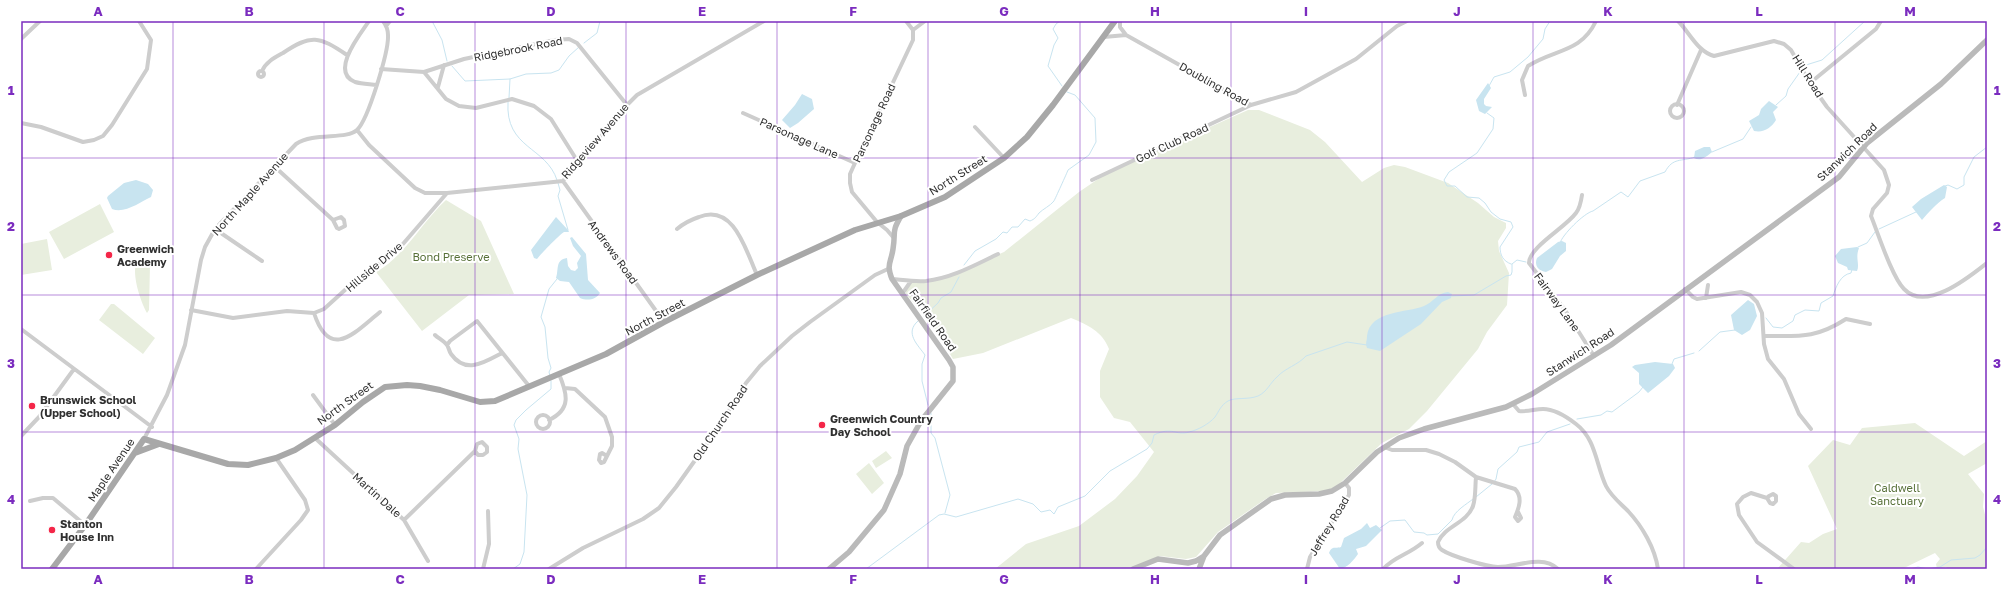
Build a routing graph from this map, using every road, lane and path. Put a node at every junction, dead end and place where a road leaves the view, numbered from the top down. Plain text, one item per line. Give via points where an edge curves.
1 (40, 21) edge
2 (139, 21) edge
3 (369, 21) edge
4 (383, 21) edge
5 (390, 21) edge
6 (764, 21) edge
7 (906, 21) edge
8 (925, 21) edge
9 (1115, 21) edge
10 (1120, 21) edge
11 (1407, 21) edge
12 (1596, 21) edge
13 (1678, 21) edge
14 (1881, 21) edge
15 (386, 26) junction
16 (913, 30) junction
17 (1126, 35) junction
18 (1102, 38) junction
19 (21, 39) edge
20 (1987, 40) edge
21 (1701, 50) junction
22 (347, 55) junction
23 (444, 65) junction
24 (381, 69) junction
25 (262, 71) dead end
26 (424, 72) junction
27 (1810, 83) junction
28 (377, 85) junction
29 (438, 87) junction
30 (1525, 95) dead end
31 (627, 105) junction
32 (1251, 105) junction
33 (1677, 105) dead end
34 (744, 113) dead end
35 (21, 123) edge
36 (974, 128) dead end
37 (357, 130) junction
38 (1864, 149) junction
39 (1004, 158) junction
40 (578, 162) junction
41 (855, 163) junction
42 (275, 167) junction
43 (1092, 180) dead end
44 (559, 181) junction
45 (447, 193) junction
46 (1582, 195) dead end
47 (901, 216) junction
48 (332, 220) dead end
49 (877, 222) junction
50 (215, 229) junction
51 (677, 229) dead end
52 (893, 237) junction
53 (998, 254) dead end
54 (262, 261) dead end
55 (1987, 263) edge
56 (888, 269) junction
57 (757, 275) junction
58 (892, 279) junction
59 (911, 281) junction
60 (1708, 285) dead end
61 (1685, 289) junction
62 (902, 294) junction
63 (1706, 298) junction
64 (191, 310) junction
65 (380, 312) dead end
66 (314, 313) junction
67 (664, 322) junction
68 (1870, 324) dead end
69 (21, 329) edge
70 (435, 335) dead end
71 (1764, 336) junction
72 (447, 345) junction
73 (502, 352) junction
74 (1594, 356) junction
75 (74, 369) junction
76 (560, 374) junction
77 (529, 386) junction
78 (565, 388) junction
79 (313, 395) dead end
80 (1513, 404) junction
81 (549, 420) dead end
82 (335, 425) junction
83 (152, 427) junction
84 (1811, 429) dead end
85 (21, 436) edge
86 (315, 438) junction
87 (144, 439) junction
88 (160, 444) junction
89 (1384, 447) junction
90 (475, 451) dead end
91 (134, 453) junction
92 (606, 456) dead end
93 (276, 458) junction
94 (1476, 477) junction
95 (1345, 483) junction
96 (1767, 498) dead end
97 (30, 501) dead end
98 (488, 512) dead end
99 (1518, 512) dead end
100 (404, 520) junction
101 (85, 525) junction
102 (1422, 543) dead end
103 (1204, 556) junction
104 (428, 561) dead end
105 (1188, 563) junction
106 (52, 569) edge
107 (256, 569) edge
108 (483, 569) edge
109 (549, 569) edge
110 (829, 569) edge
111 (1133, 569) edge
112 (1194, 569) edge
113 (1199, 569) edge
114 (1307, 569) edge
115 (1383, 569) edge
116 (1558, 569) edge
117 (1658, 569) edge
118 (1794, 569) edge

1 - 19 street
2 - 35 street via 151,40 146,69 103,136 83,142 41,127
3 - 22 street
4 - 15 street
5 - 15 street
6 - 31 street, Ridgeview Avenue via 649,87
7 - 16 street
8 - 16 street
9 - 18 main road, North Street
10 - 17 street via 1120,27
11 - 32 street, Doubling Road via 1356,59 1296,92
12 - 30 street via 1580,43 1528,66 1522,80
13 - 21 street
14 - 27 street via 1876,29
15 - 24 street via 388,38
16 - 41 street, Parsonage Road via 913,40
17 - 18 street
17 - 32 street, Doubling Road
18 - 39 main road, North Street via 1027,137
20 - 38 street, Stanwich Road via 1941,84 1867,143
21 - 27 street, Hill Road via 1714,56 1768,42 1778,42 1794,53
21 - 33 street
22 - 25 street via 328,42 307,40 269,61
22 - 28 street via 345,70 354,82
23 - 26 street, Ridgebrook Road
23 - 29 street
23 - 31 street, Ridgebrook Road via 548,41 569,39 582,46
24 - 26 street, Ridgebrook Road
24 - 28 street
26 - 29 street
27 - 38 street, Hill Road via 1827,107
28 - 37 street
29 - 40 street via 446,99 459,106 476,108 507,99 534,106 551,119
31 - 40 street, Ridgeview Avenue
32 - 43 street, Golf Club Road
34 - 41 street, Parsonage Lane
36 - 39 street
37 - 42 street, North Maple Avenue via 347,134 302,140
37 - 45 street, Ridgeview Avenue via 369,145 415,188 425,193
38 - 55 street, Hill Road via 1884,170 1887,177 1887,193 1873,209 1871,216 1886,254 1905,290 1925,298 1961,282
38 - 61 street, Stanwich Road via 1839,177
39 - 47 main road, North Street via 945,197
40 - 44 street, Ridgeview Avenue
41 - 49 street, Parsonage Road via 850,174 852,192
42 - 48 street
42 - 50 street, North Maple Avenue
44 - 45 street, Ridgeview Avenue
44 - 67 street, Andrews Road
45 - 66 street, Hillside Drive via 396,252 356,280 324,309
46 - 74 street, Fairway Lane via 1575,215 1534,250 1529,263 1565,310
47 - 49 main road, North Street
47 - 52 street via 894,228
49 - 52 street
49 - 57 main road, North Street
50 - 54 street
50 - 64 street, North Maple Avenue via 200,260
51 - 57 street via 688,221 704,215 715,214 725,217 733,225
52 - 56 street via 893,250
53 - 59 street via 944,277
56 - 58 street, Fairfield Road
56 - 109 street, Old Church Road via 875,275 810,322 760,366 659,508
57 - 67 main road, North Street
58 - 59 street
58 - 62 street, Fairfield Road
59 - 62 street
60 - 63 street
61 - 63 street via 1693,297
61 - 74 street, Stanwich Road
62 - 110 street, Fairfield Road via 949,360 954,376 950,385 921,421 907,446 900,474 884,510 849,552
63 - 71 street via 1734,292 1750,295 1762,313
64 - 66 street via 233,318 287,312
64 - 83 street, North Maple Avenue via 185,345
65 - 66 street via 348,337 340,340 333,340 325,335
67 - 76 main road, North Street via 606,354
68 - 71 street via 1846,320 1820,334
69 - 75 street
70 - 72 street
71 - 84 street via 1768,358 1784,379 1799,414
72 - 73 street via 457,360 475,366
72 - 73 street via 477,321
73 - 77 street
74 - 80 street, Stanwich Road
75 - 83 street
75 - 85 street via 39,417
76 - 77 main road, North Street
76 - 78 street
77 - 82 main road, North Street via 506,398 480,402 420,386 394,385 375,393
78 - 81 street via 567,396 563,408
78 - 92 street via 575,389 605,417 612,437 612,446
79 - 82 street
80 - 89 street, Stanwich Road via 1420,430
80 - 117 street via 1519,411 1551,410 1581,428 1593,446 1606,486 1615,500 1640,525 1652,548
82 - 86 main road, North Street
83 - 87 street, North Maple Avenue
86 - 93 main road, North Street
86 - 100 street, Martin Dale
87 - 88 main road, North Street
87 - 91 main road, Maple Avenue
88 - 91 main road
88 - 93 main road, North Street via 233,465 248,465
89 - 94 street via 1392,450 1426,450 1439,454
89 - 95 street, Stanwich Road
90 - 100 street
91 - 101 main road, Maple Avenue
93 - 107 street via 305,500 308,510
94 - 99 street via 1515,489 1520,502
94 - 116 street via 1473,506 1465,517 1441,536 1438,542 1440,547 1447,552 1489,566 1542,562
95 - 103 street, Stanwich Road via 1326,493 1285,495 1271,499 1220,535
95 - 114 street, Jeffrey Road via 1349,488 1349,495 1310,557
96 - 118 street via 1751,494 1743,497 1737,504 1738,515 1762,547
97 - 101 street via 53,498
98 - 108 street via 489,544
100 - 104 street, Martin Dale
101 - 106 main road, Maple Avenue
102 - 115 street via 1412,552 1393,559
103 - 105 street, Stanwich Road
103 - 113 street
105 - 111 street via 1158,559
105 - 112 street

